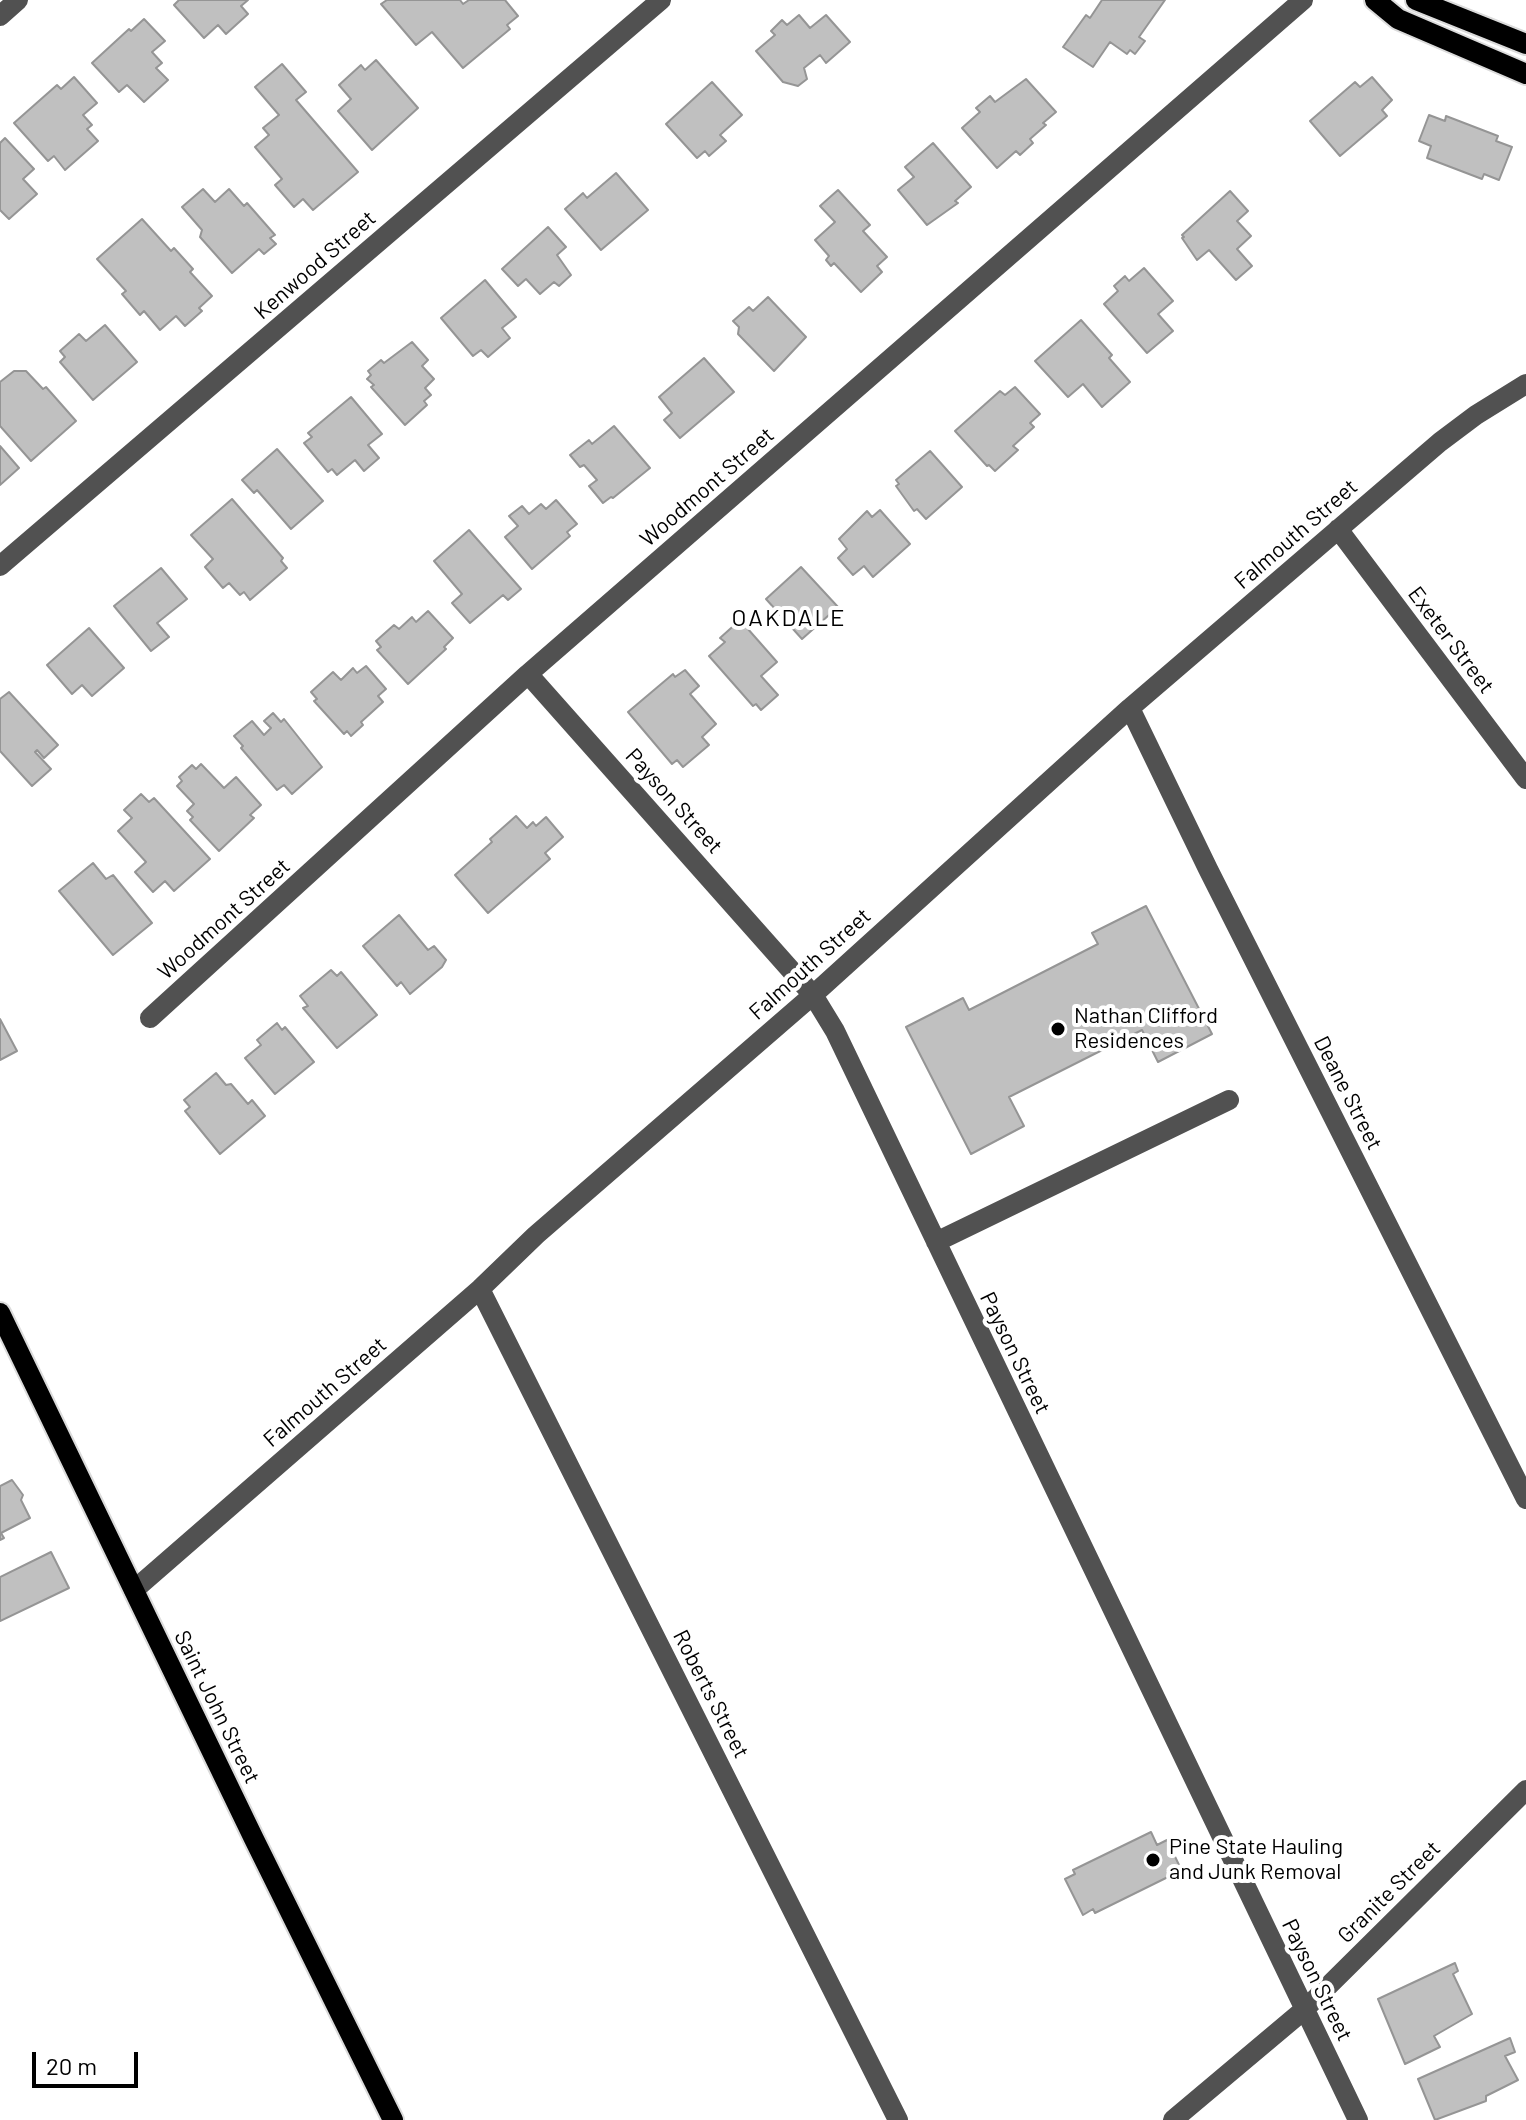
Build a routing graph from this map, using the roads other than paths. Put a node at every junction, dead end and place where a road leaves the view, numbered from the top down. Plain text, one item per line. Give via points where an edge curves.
1 (18, 0) edge
2 (661, 0) edge
3 (1303, 0) edge
4 (1375, 0) edge
5 (1416, 0) edge
6 (0, 16) edge
7 (1526, 44) edge
8 (1526, 74) edge
9 (1526, 384) edge
10 (1338, 529) junction
11 (0, 566) edge
12 (528, 674) junction
13 (1130, 708) junction
14 (1526, 779) edge
15 (813, 995) junction
16 (150, 1018) dead end
17 (1229, 1100) dead end
18 (936, 1242) junction
19 (480, 1289) junction
20 (0, 1313) edge
21 (1526, 1499) edge
22 (134, 1590) junction
23 (1526, 1790) edge
24 (1305, 2009) junction
25 (393, 2120) edge
26 (898, 2120) edge
27 (1173, 2120) edge
28 (1358, 2120) edge

1 - 6 street
2 - 11 street, Kenwood Street
3 - 12 street, Woodmont Street
4 - 8 main road via 1398,19
5 - 7 main road
9 - 10 street, Falmouth Street via 1458,427
10 - 13 street, Falmouth Street
10 - 14 street, Exeter Street
12 - 15 street, Payson Street
12 - 16 street, Woodmont Street
13 - 15 street, Falmouth Street
13 - 21 street, Deane Street
15 - 18 street, Payson Street
15 - 19 street, Falmouth Street
17 - 18 street
18 - 24 street, Payson Street
19 - 22 street, Falmouth Street
19 - 26 street, Roberts Street
20 - 22 main road, Saint John Street
22 - 25 main road, Saint John Street
23 - 24 street, Granite Street
24 - 27 street, Granite Street
24 - 28 street, Payson Street

